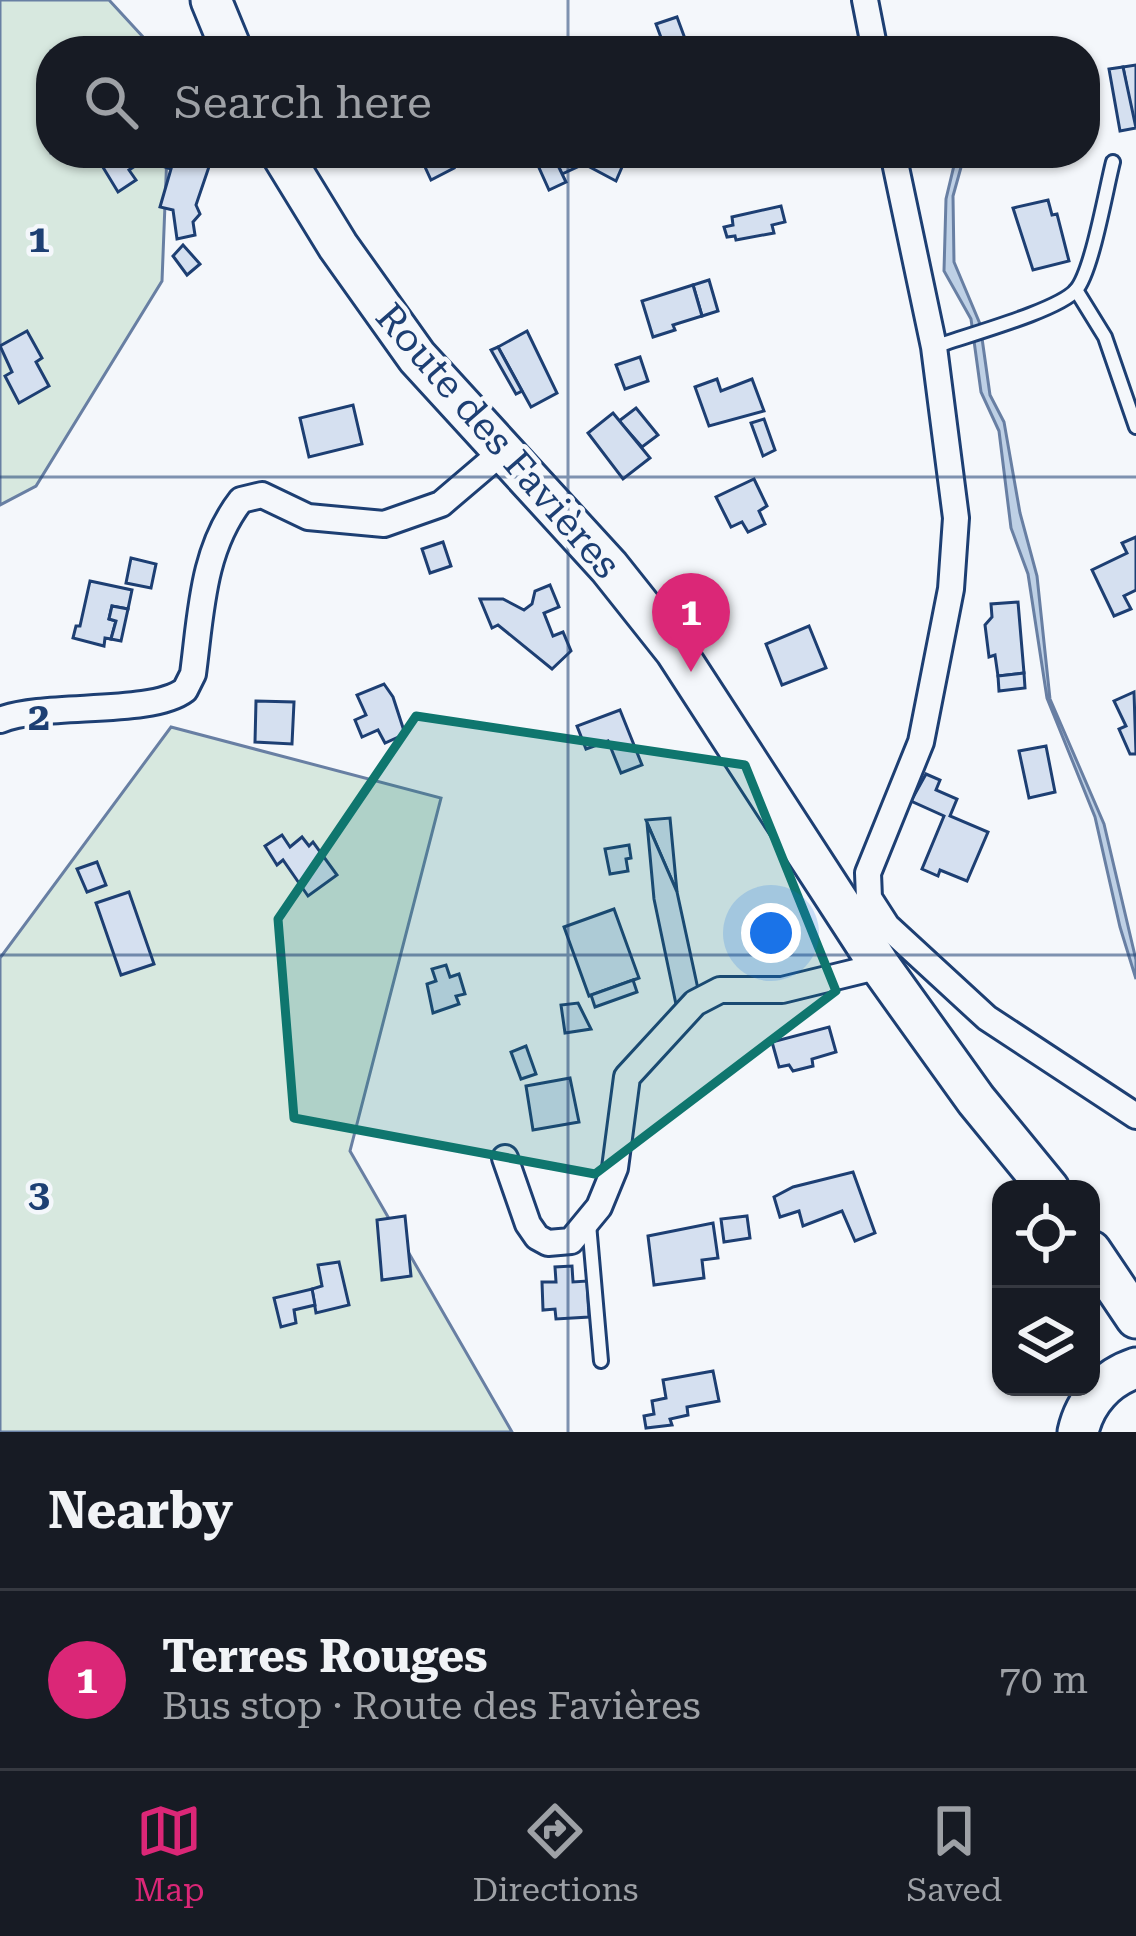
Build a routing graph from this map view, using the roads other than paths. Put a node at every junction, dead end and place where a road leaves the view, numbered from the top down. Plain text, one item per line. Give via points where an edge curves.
1 (211, 0) edge
2 (865, 0) edge
3 (226, 36) edge
4 (872, 36) edge
5 (1112, 162) dead end
6 (291, 168) edge
7 (896, 168) edge
8 (1076, 290) junction
9 (934, 346) junction
10 (1136, 428) edge
11 (502, 452) junction
12 (0, 720) edge
13 (880, 966) junction
14 (976, 1100) junction
15 (1136, 1117) edge
16 (505, 1158) dead end
17 (1016, 1180) edge
18 (1041, 1180) edge
19 (589, 1222) junction
20 (1100, 1265) edge
21 (1136, 1318) edge
22 (601, 1361) dead end
23 (1136, 1368) edge
24 (1085, 1406) edge

1 - 3 main road
2 - 4 street
5 - 8 lane
6 - 11 main road, Route des Favières via 398,332
7 - 9 street
8 - 9 lane
8 - 10 lane via 1105,337
9 - 15 street via 956,518 951,589 921,742 868,873 869,898 887,926 988,1018
11 - 12 street via 441,504 384,524 308,518 262,495 241,500 209,563 185,691
11 - 13 main road, Route des Favières via 675,650
13 - 14 main road, Route des Favières
13 - 19 street via 799,987 720,990 695,1003 627,1077 619,1155
14 - 17 main road
14 - 18 main road
16 - 19 street via 537,1237 564,1244
19 - 22 lane
20 - 21 main road
23 - 24 main road

